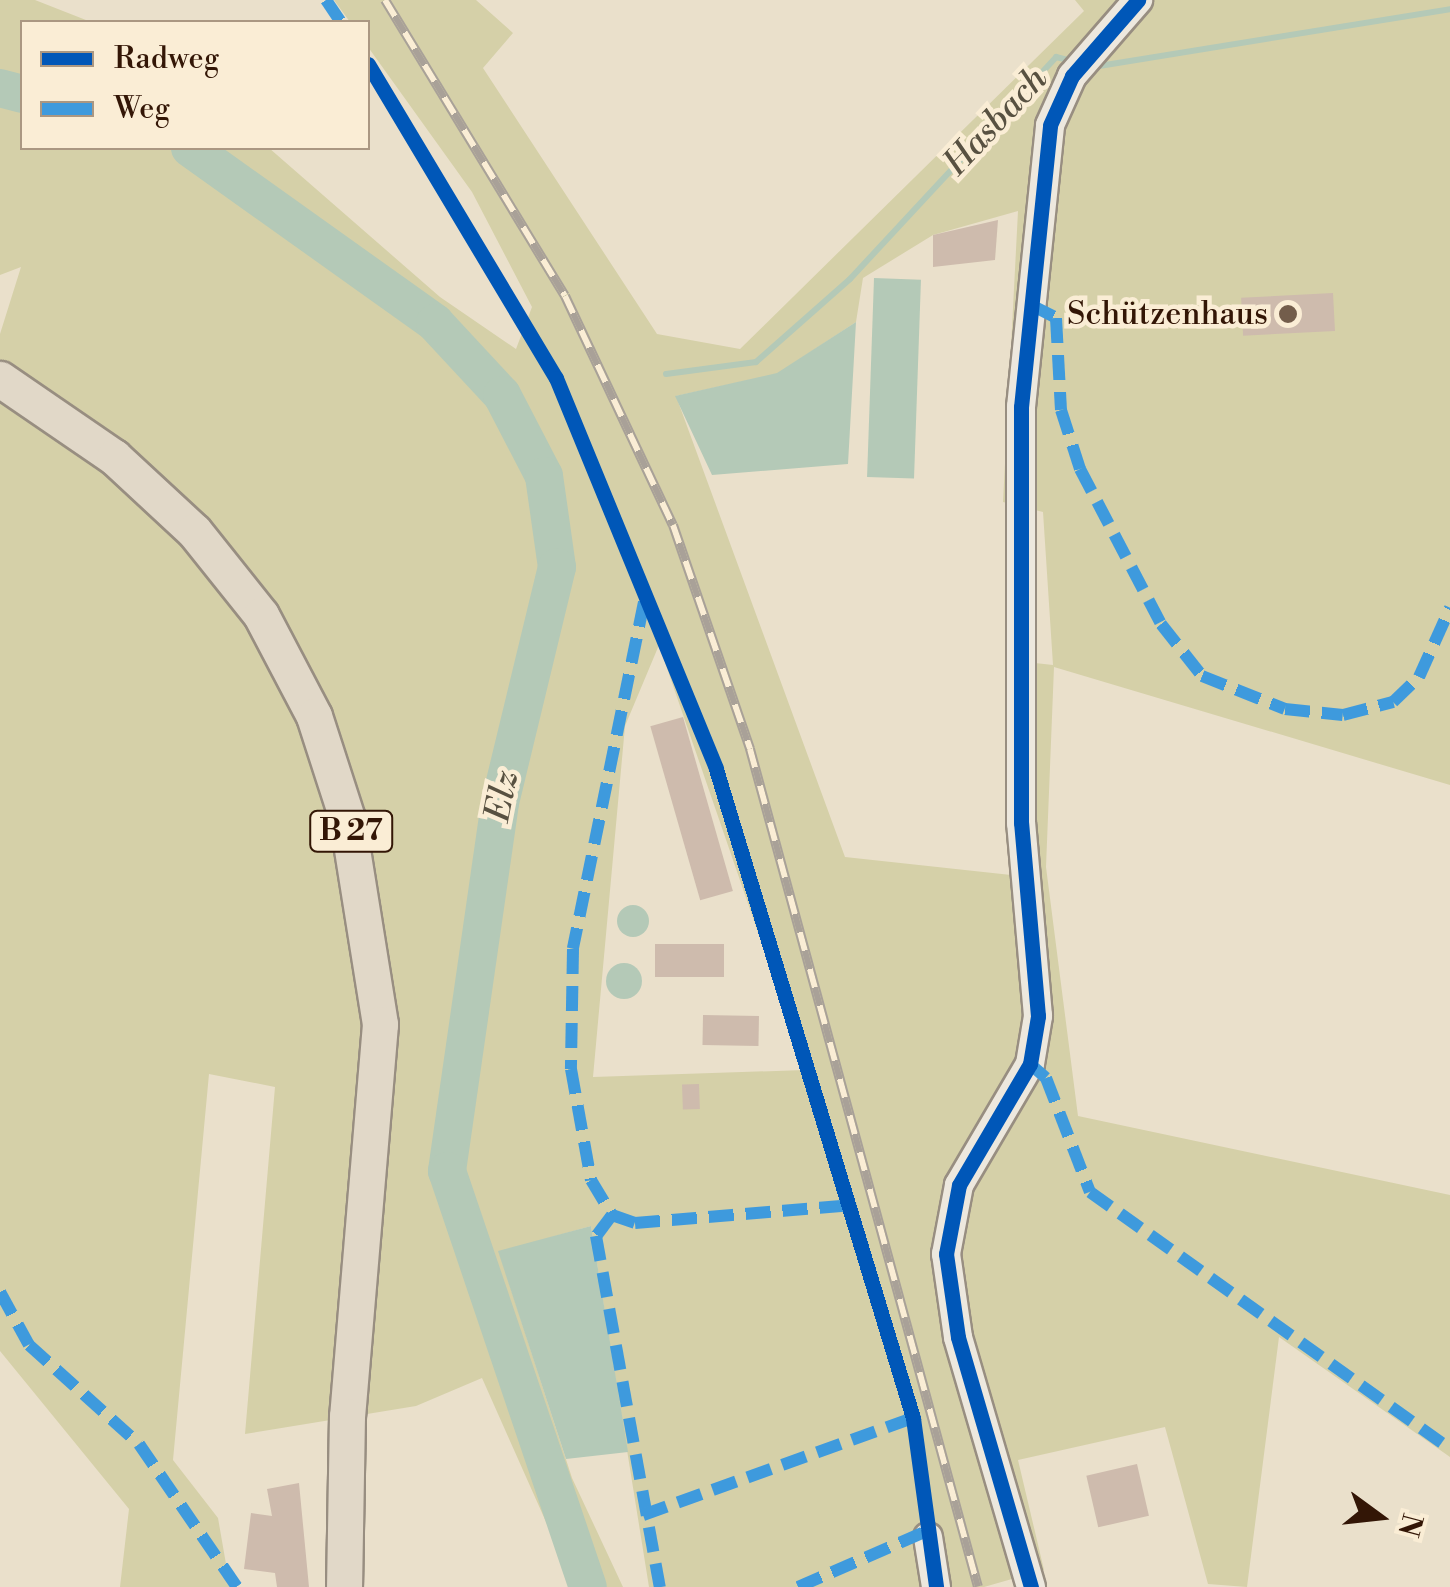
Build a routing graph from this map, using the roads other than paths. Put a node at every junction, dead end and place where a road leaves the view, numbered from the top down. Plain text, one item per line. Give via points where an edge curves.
1 (1138, 0) edge
2 (0, 379) edge
3 (928, 1536) dead end
4 (344, 1587) edge
5 (936, 1587) edge
6 (1031, 1587) edge

1 - 6 street via 1081,66 1050,125 1022,407 1021,823 1038,1016 1030,1064 960,1185 946,1254 958,1337
2 - 4 main road, B 27 via 114,457 194,531 260,615 320,733 364,884 380,1024 346,1416
3 - 5 street

